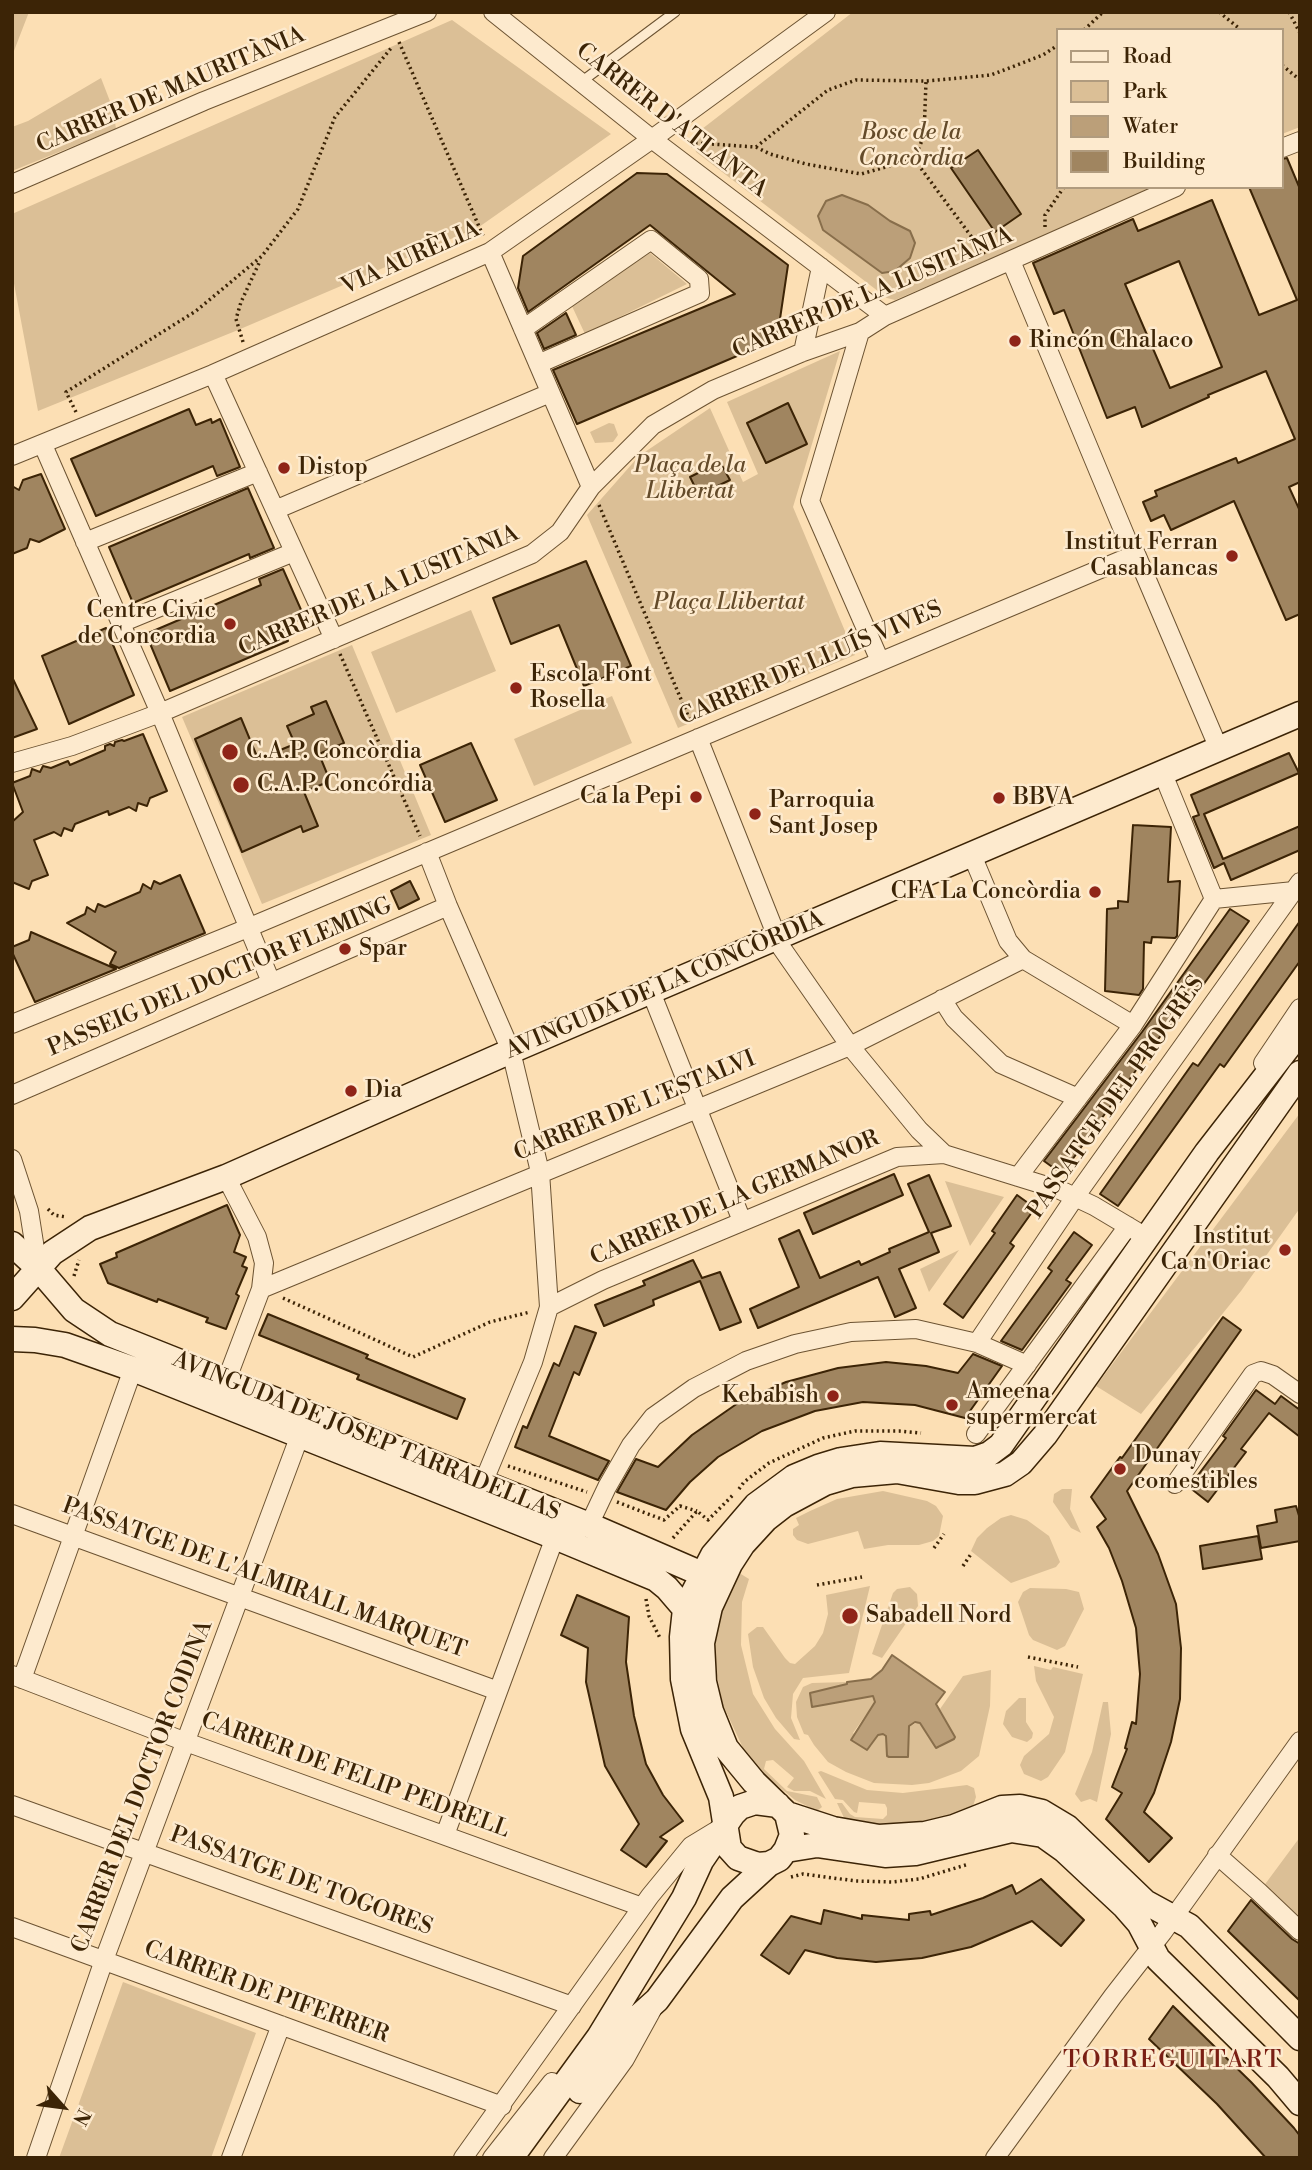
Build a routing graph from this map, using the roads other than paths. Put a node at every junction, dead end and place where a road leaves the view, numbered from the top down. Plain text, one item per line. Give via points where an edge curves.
1 (427, 12) edge
2 (493, 12) edge
3 (676, 12) edge
4 (826, 12) edge
5 (581, 82) junction
6 (652, 139) junction
7 (12, 184) edge
8 (1172, 189) edge
9 (490, 252) junction
10 (1003, 264) junction
11 (821, 267) junction
12 (885, 316) junction
13 (523, 329) junction
14 (860, 332) junction
15 (803, 352) junction
16 (538, 364) junction
17 (214, 374) junction
18 (550, 393) junction
19 (43, 445) junction
20 (12, 456) edge
21 (258, 472) junction
22 (592, 487) junction
23 (275, 510) junction
24 (85, 542) junction
25 (294, 552) junction
26 (1136, 554) junction
27 (121, 623) junction
28 (334, 639) junction
29 (880, 661) junction
30 (160, 713) junction
31 (1300, 714) edge
32 (698, 738) junction
33 (1219, 749) junction
34 (12, 763) edge
35 (1163, 774) junction
36 (427, 852) junction
37 (972, 855) junction
38 (1297, 887) edge
39 (1214, 899) junction
40 (448, 906) junction
41 (249, 927) junction
42 (778, 938) junction
43 (1023, 959) junction
44 (271, 982) junction
45 (651, 992) junction
46 (942, 999) junction
47 (1300, 1008) edge
48 (12, 1024) edge
49 (1133, 1025) junction
50 (1300, 1032) edge
51 (850, 1046) junction
52 (511, 1051) junction
53 (1300, 1073) edge
54 (1300, 1094) edge
55 (12, 1095) edge
56 (1078, 1098) junction
57 (697, 1108) junction
58 (1207, 1152) junction
59 (944, 1154) junction
60 (12, 1159) edge
61 (540, 1172) junction
62 (226, 1177) junction
63 (1018, 1177) junction
64 (1075, 1197) junction
65 (742, 1221) junction
66 (1137, 1232) junction
67 (12, 1244) edge
68 (1169, 1256) junction
69 (38, 1268) junction
70 (261, 1289) junction
71 (12, 1298) edge
72 (549, 1307) junction
73 (12, 1339) edge
74 (977, 1343) junction
75 (1027, 1365) junction
76 (133, 1369) junction
77 (222, 1392) junction
78 (1300, 1394) edge
79 (976, 1434) dead end
80 (300, 1435) junction
81 (483, 1483) junction
82 (1175, 1484) dead end
83 (481, 1508) junction
84 (12, 1514) edge
85 (589, 1525) junction
86 (74, 1536) junction
87 (555, 1537) junction
88 (694, 1588) junction
89 (240, 1597) junction
90 (17, 1677) edge
91 (498, 1691) junction
92 (1300, 1741) edge
93 (186, 1742) junction
94 (12, 1805) edge
95 (782, 1809) junction
96 (725, 1825) junction
97 (445, 1835) junction
98 (146, 1852) junction
99 (1217, 1856) junction
100 (777, 1857) junction
101 (642, 1907) junction
102 (1174, 1917) junction
103 (12, 1927) edge
104 (1300, 1931) edge
105 (1151, 1949) junction
106 (104, 1960) junction
107 (633, 1981) junction
108 (657, 2000) junction
109 (572, 2006) junction
110 (281, 2025) junction
111 (1300, 2038) edge
112 (1300, 2103) edge
113 (502, 2106) junction
114 (36, 2158) edge
115 (231, 2158) edge
116 (463, 2158) edge
117 (492, 2158) edge
118 (511, 2158) edge
119 (528, 2158) edge
120 (553, 2158) edge
121 (995, 2158) edge

1 - 7 street, CARRER DE MAURITÀNIA
2 - 5 street, CARRER D'ATLANTA
3 - 5 lane
4 - 6 street, VIA AURÈLIA
5 - 6 street, CARRER D'ATLANTA
6 - 9 street, VIA AURÈLIA
6 - 11 street, CARRER D'ATLANTA
8 - 10 street, CARRER DE LA LUSITÀNIA
9 - 13 street
9 - 17 street, VIA AURÈLIA
10 - 12 street, CARRER DE LA LUSITÀNIA
10 - 26 street
11 - 12 street, CARRER D'ATLANTA
11 - 15 street
12 - 14 street, CARRER DE LA LUSITÀNIA
13 - 16 street
13 - 16 street via 651,240 699,279 700,293
14 - 15 street, CARRER DE LA LUSITÀNIA
14 - 29 street via 810,501
15 - 22 street, CARRER DE LA LUSITÀNIA via 713,390 653,425
16 - 18 street
17 - 19 street, VIA AURÈLIA
17 - 21 street
18 - 22 street
18 - 23 street
19 - 20 street, VIA AURÈLIA
19 - 24 street
21 - 23 street
21 - 24 street
22 - 28 street, CARRER DE LA LUSITÀNIA via 561,532 532,554
23 - 25 street
24 - 27 street
25 - 27 street
25 - 28 street
26 - 29 street, CARRER DE LLUÍS VIVES
26 - 33 street
27 - 30 street
28 - 30 street, CARRER DE LA LUSITÀNIA
29 - 32 street, CARRER DE LLUÍS VIVES
30 - 34 street, CARRER DE LA LUSITÀNIA
30 - 41 street
31 - 33 main road, AVINGUDA DE LA CONCÒRDIA
32 - 36 street, CARRER DE LLUÍS VIVES
32 - 42 street
33 - 35 main road, AVINGUDA DE LA CONCÒRDIA
35 - 37 main road, AVINGUDA DE LA CONCÒRDIA
35 - 39 street
36 - 40 street
36 - 41 street, PASSEIG DEL DOCTOR FLEMING
37 - 42 main road, AVINGUDA DE LA CONCÒRDIA
37 - 43 street via 1009,941
38 - 39 street
38 - 64 street, PASSATGE DEL PROGRÉS
39 - 49 street
40 - 44 street, PASSEIG DEL DOCTOR FLEMING
40 - 52 street
41 - 44 street
41 - 48 street, PASSEIG DEL DOCTOR FLEMING
42 - 45 main road, AVINGUDA DE LA CONCÒRDIA
42 - 51 street
43 - 46 street, CARRER DE L'ESTALVI
43 - 49 street
44 - 55 street, PASSEIG DEL DOCTOR FLEMING
45 - 52 main road, AVINGUDA DE LA CONCÒRDIA
45 - 57 street
46 - 51 street, CARRER DE L'ESTALVI
46 - 56 street via 954,1018 1002,1064
47 - 58 street
49 - 56 street
50 - 58 main road
51 - 57 street, CARRER DE L'ESTALVI
51 - 59 street
52 - 61 street
52 - 62 main road, AVINGUDA DE LA CONCÒRDIA
53 - 68 main road
54 - 68 street
56 - 63 street
57 - 61 street, CARRER DE L'ESTALVI
57 - 65 street
58 - 66 main road
59 - 63 street
59 - 65 street, CARRER DE LA GERMANOR via 897,1157
60 - 69 street via 29,1211
61 - 70 street, CARRER DE L'ESTALVI
61 - 72 street
62 - 69 main road, AVINGUDA DE LA CONCÒRDIA via 90,1228
62 - 70 street via 257,1237 264,1263
63 - 64 street
64 - 66 street
64 - 74 street, PASSATGE DEL PROGRÉS
65 - 72 street, CARRER DE LA GERMANOR
66 - 75 street
66 - 88 main road via 1009,1435 989,1454 975,1459 880,1454 841,1460 794,1478 756,1505 713,1555
67 - 69 main road, AVINGUDA DE JOSEP TARRADELLAS
68 - 88 main road via 1021,1463 986,1481 959,1482 880,1471 825,1483 766,1519
69 - 71 main road, AVINGUDA DE LA CONCÒRDIA
69 - 77 main road, AVINGUDA DE JOSEP TARRADELLAS via 74,1310 96,1326
70 - 77 street
72 - 81 street via 533,1362
73 - 76 main road, AVINGUDA DE JOSEP TARRADELLAS via 65,1345
74 - 75 street
74 - 85 street via 916,1329 850,1332 746,1361 653,1416 631,1445
75 - 79 street
76 - 77 main road, AVINGUDA DE JOSEP TARRADELLAS
76 - 86 street
77 - 80 main road, AVINGUDA DE JOSEP TARRADELLAS
77 - 81 main road, AVINGUDA DE JOSEP TARRADELLAS
78 - 82 street via 1273,1375 1252,1374
80 - 83 main road, AVINGUDA DE JOSEP TARRADELLAS
80 - 89 street, CARRER DEL DOCTOR CODINA
81 - 83 street
81 - 85 main road, AVINGUDA DE JOSEP TARRADELLAS
83 - 87 main road, AVINGUDA DE JOSEP TARRADELLAS
84 - 86 street, PASSATGE DE L'ALMIRALL MARQUET
85 - 88 main road, AVINGUDA DE JOSEP TARRADELLAS
86 - 89 street, PASSATGE DE L'ALMIRALL MARQUET
86 - 90 street
87 - 88 main road, AVINGUDA DE JOSEP TARRADELLAS
87 - 91 street
88 - 95 main road via 704,1682 720,1736 739,1765
88 - 96 main road via 682,1637 686,1703 721,1797
89 - 91 street, PASSATGE DE L'ALMIRALL MARQUET
89 - 93 street, CARRER DEL DOCTOR CODINA
90 - 93 street, CARRER DE FELIP PEDRELL
91 - 97 street
92 - 99 street
93 - 97 street, CARRER DE FELIP PEDRELL
93 - 98 street, CARRER DEL DOCTOR CODINA
94 - 98 street, PASSATGE DE TOGORES
95 - 96 main road via 755,1802 740,1807
95 - 100 main road via 792,1835
95 - 102 main road via 808,1822 879,1837 954,1827 1002,1808 1042,1812 1067,1828 1145,1902
96 - 100 main road via 729,1848 738,1858 758,1865
96 - 101 street via 691,1846
96 - 107 main road
97 - 101 street, CARRER DE FELIP PEDRELL
98 - 106 street, CARRER DEL DOCTOR CODINA
98 - 109 street, PASSATGE DE TOGORES
99 - 102 street
99 - 104 street
100 - 105 main road via 817,1846 885,1855 915,1853 1011,1830 1043,1835 1125,1907
100 - 108 main road via 732,1898
101 - 109 street
102 - 105 street
102 - 111 main road via 1212,1947
103 - 106 street, CARRER DE PIFERRER
105 - 112 main road
105 - 121 street
106 - 110 street, CARRER DE PIFERRER
106 - 114 street, CARRER DEL DOCTOR CODINA
107 - 117 street via 608,2006
107 - 118 main road
108 - 119 main road via 628,2026
108 - 120 street via 625,2059
109 - 113 street
110 - 113 street, CARRER DE PIFERRER
110 - 115 street
113 - 116 street

